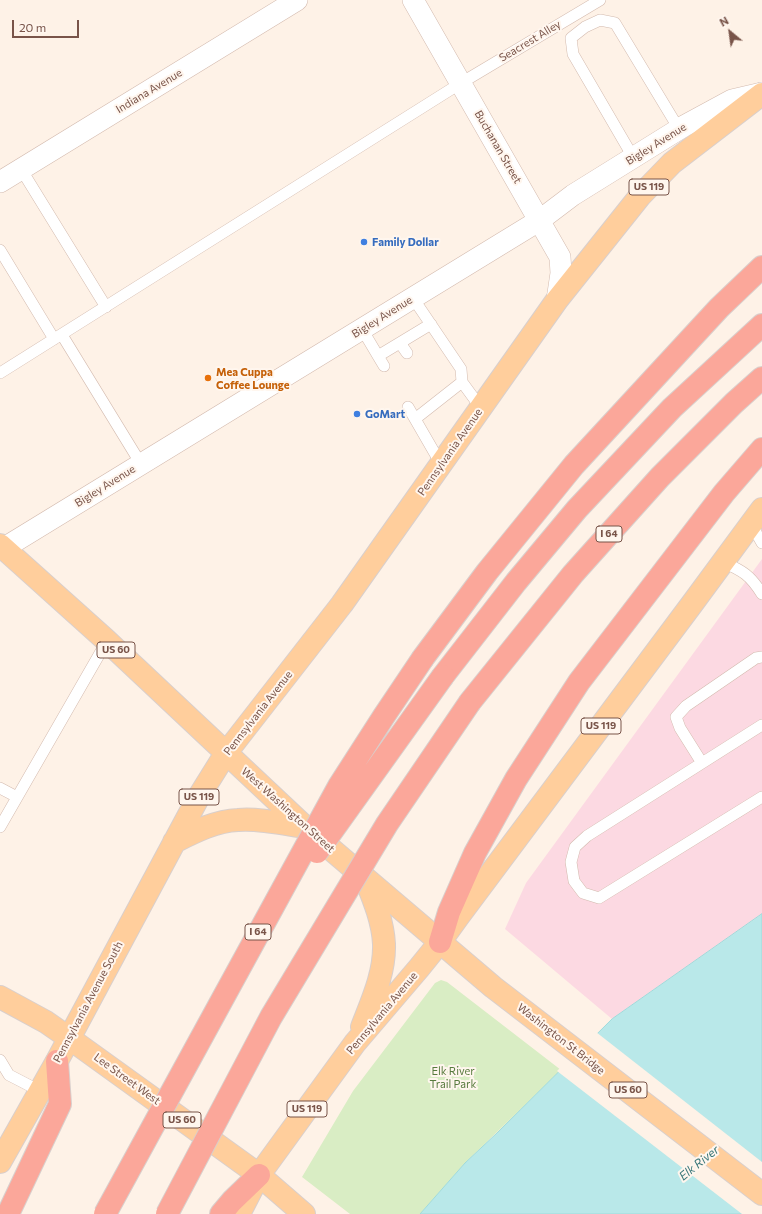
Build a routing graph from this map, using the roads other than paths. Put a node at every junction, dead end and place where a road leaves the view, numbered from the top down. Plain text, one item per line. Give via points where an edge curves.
1 (297, 0) edge
2 (413, 0) edge
3 (600, 0) edge
4 (577, 14) junction
5 (585, 27) junction
6 (461, 83) junction
7 (762, 94) edge
8 (679, 129) junction
9 (634, 157) junction
10 (21, 169) junction
11 (0, 182) edge
12 (540, 220) junction
13 (0, 250) edge
14 (762, 267) edge
15 (413, 298) junction
16 (557, 300) junction
17 (106, 307) junction
18 (431, 324) junction
19 (762, 325) edge
20 (362, 329) junction
21 (58, 337) junction
22 (400, 343) junction
23 (407, 353) dead end
24 (378, 356) junction
25 (384, 366) dead end
26 (0, 373) edge
27 (762, 378) edge
28 (462, 382) junction
29 (408, 407) dead end
30 (481, 408) junction
31 (415, 419) junction
32 (762, 449) edge
33 (141, 464) junction
34 (441, 464) junction
35 (756, 517) edge
36 (762, 543) edge
37 (2, 546) edge
38 (723, 562) junction
39 (762, 594) edge
40 (107, 641) junction
41 (762, 657) edge
42 (762, 725) edge
43 (226, 753) junction
44 (702, 763) junction
45 (0, 788) edge
46 (17, 797) junction
47 (762, 797) edge
48 (0, 827) edge
49 (305, 827) junction
50 (174, 842) junction
51 (366, 879) junction
52 (440, 942) junction
53 (252, 944) junction
54 (493, 987) joint
55 (0, 997) edge
56 (69, 1038) junction
57 (355, 1043) junction
58 (0, 1060) edge
59 (57, 1061) junction
60 (40, 1091) junction
61 (3, 1150) edge
62 (259, 1175) junction
63 (762, 1194) edge
64 (8, 1214) edge
65 (105, 1214) edge
66 (166, 1214) edge
67 (221, 1214) edge
68 (239, 1214) edge
69 (304, 1214) edge

1 - 10 street, Indiana Avenue
2 - 6 street, Buchanan Street
3 - 4 lane, Seacrest Alley
4 - 5 lane
4 - 6 lane, Seacrest Alley
5 - 8 lane via 600,20 615,23
5 - 9 lane via 571,38 573,54
6 - 12 street, Buchanan Street
6 - 17 lane, Seacrest Alley
7 - 8 street, Bigley Avenue via 732,100
7 - 16 main road, Pennsylvania Avenue / US 119 via 672,163 640,196
8 - 9 street, Bigley Avenue
9 - 12 street, Bigley Avenue via 573,195
10 - 11 street, Indiana Avenue
10 - 17 lane
12 - 15 street, Bigley Avenue
12 - 16 street, Buchanan Street via 560,257 561,273
13 - 21 lane
14 - 53 highway, I 64, bridge via 719,308 574,465 487,572 423,658 339,786
15 - 18 lane
15 - 20 street, Bigley Avenue
16 - 30 main road, Pennsylvania Avenue / US 119
17 - 21 lane, Seacrest Alley
18 - 22 lane
18 - 28 lane via 461,369
19 - 53 highway, bridge via 672,408 577,509 516,582 443,676
20 - 24 lane
20 - 33 street, Bigley Avenue
21 - 26 lane, Seacrest Alley
21 - 33 lane
22 - 23 lane
22 - 24 lane
24 - 25 lane
27 - 66 highway, I 64, bridge via 660,477 573,574 470,702 387,824 271,1017
28 - 30 lane
28 - 31 lane via 435,397
29 - 31 lane
30 - 34 main road, Pennsylvania Avenue / US 119
31 - 34 lane
32 - 52 highway via 724,493 579,682 516,779 475,853 449,912
33 - 37 street, Bigley Avenue
34 - 43 main road, Pennsylvania Avenue / US 119 via 342,604
35 - 36 lane
35 - 38 main road, Pennsylvania Avenue / US 119
37 - 40 main road, West Washington Street / US 60
38 - 39 lane via 745,573
38 - 52 main road, Pennsylvania Avenue / US 119
40 - 43 main road, West Washington Street / US 60
40 - 46 lane
41 - 44 lane via 756,658 686,706 676,717
42 - 44 lane
43 - 49 main road, West Washington Street / US 60
43 - 50 main road, Pennsylvania Avenue / US 119
44 - 47 lane via 587,836 575,847 571,862 574,881 583,892 599,898
45 - 46 lane
46 - 48 lane
49 - 50 main road via 238,820 204,828
49 - 51 main road, West Washington Street / US 60
50 - 56 main road, Pennsylvania Avenue South
51 - 52 main road, West Washington Street / US 60
51 - 57 main road via 380,920 384,944 378,982
52 - 54 main road, West Washington Street / US 60
52 - 57 main road, Pennsylvania Avenue / US 119
53 - 65 highway, I 64, bridge
54 - 63 main road, Washington St Bridge / US 60
55 - 56 main road, Lee Street West via 46,1022
56 - 59 main road, Pennsylvania Avenue South
56 - 62 main road, Lee Street West / US 60
57 - 62 main road, Pennsylvania Avenue / US 119
58 - 60 lane via 9,1075
59 - 60 main road, Pennsylvania Avenue South
59 - 64 highway via 60,1104
60 - 61 main road, Pennsylvania Avenue South
62 - 67 highway
62 - 68 main road, Pennsylvania Avenue / US 119
62 - 69 main road, Lee Street West / US 60

